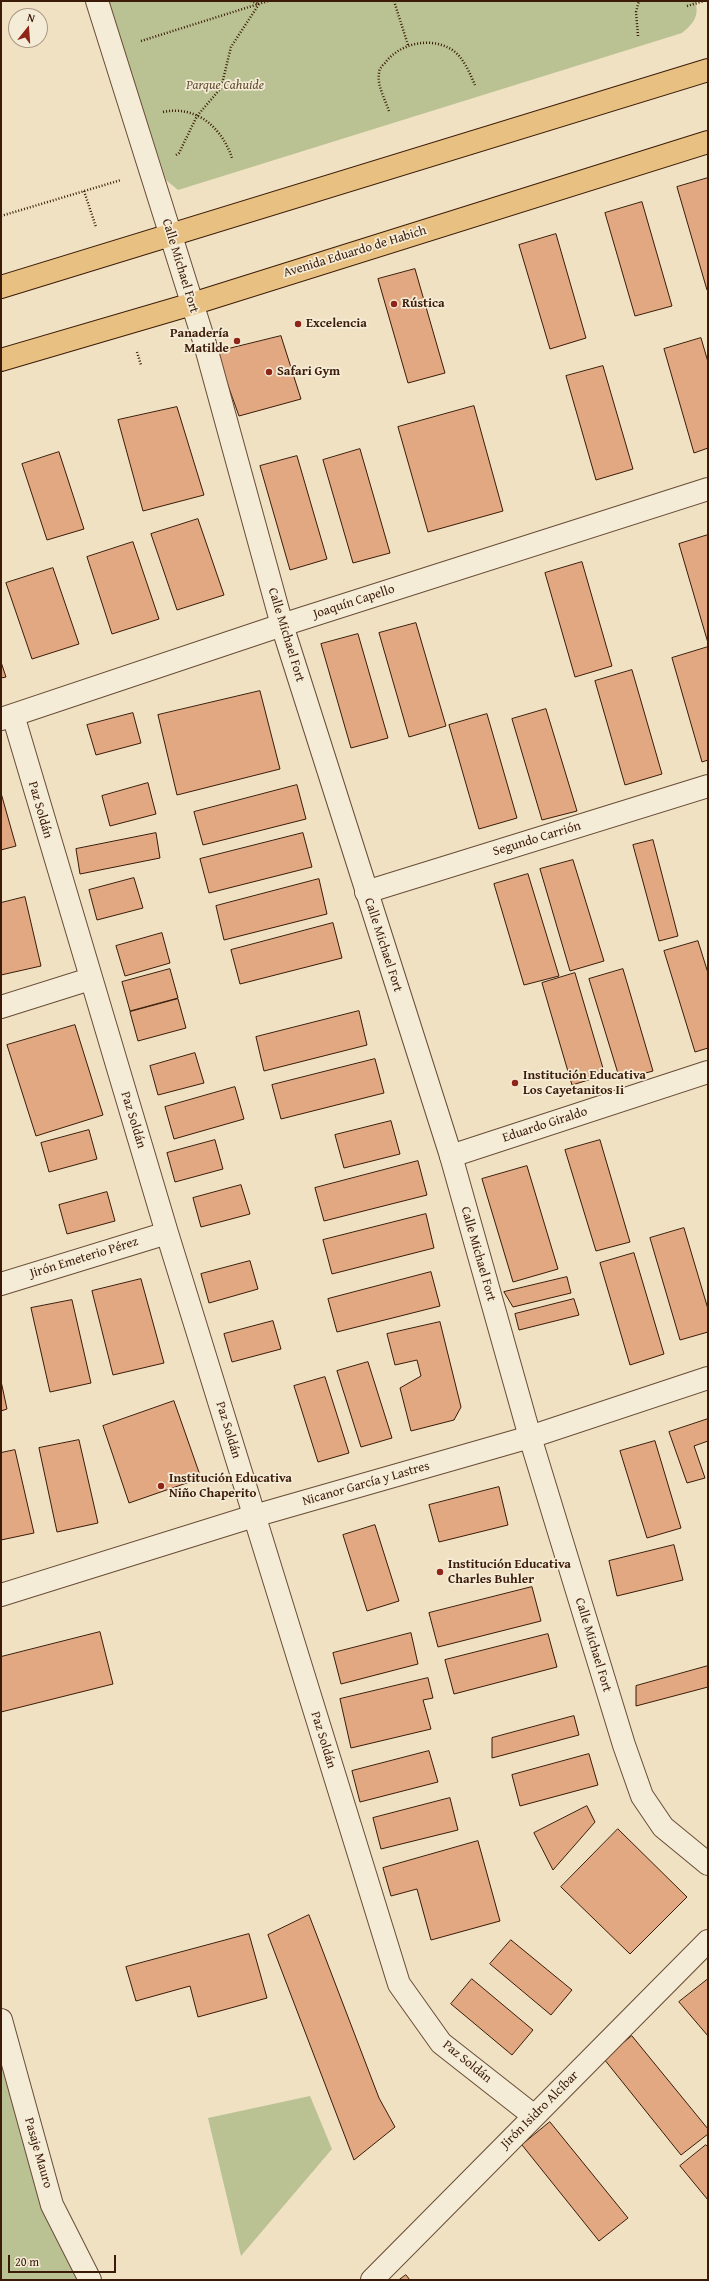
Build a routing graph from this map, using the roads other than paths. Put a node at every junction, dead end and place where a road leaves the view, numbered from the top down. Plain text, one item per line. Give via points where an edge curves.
1 (97, 1) edge
2 (708, 70) edge
3 (708, 142) edge
4 (171, 236) junction
5 (1, 288) edge
6 (192, 304) junction
7 (1, 360) edge
8 (708, 488) edge
9 (282, 625) junction
10 (7, 717) edge
11 (708, 786) edge
12 (366, 892) junction
13 (90, 979) junction
14 (1, 1007) edge
15 (708, 1072) edge
16 (451, 1156) junction
17 (167, 1233) junction
18 (1, 1284) edge
19 (708, 1378) edge
20 (530, 1437) junction
21 (254, 1516) junction
22 (1, 1595) edge
23 (708, 1864) edge
24 (708, 1941) edge
25 (1, 2020) edge
26 (534, 2116) junction
27 (90, 2280) edge
28 (372, 2280) edge

1 - 4 street, Calle Michael Fort
2 - 4 main road
3 - 6 main road, Avenida Eduardo de Habich
4 - 5 main road
4 - 6 street, Calle Michael Fort
6 - 7 main road, Avenida Eduardo de Habich
6 - 9 street, Calle Michael Fort
8 - 9 street, Joaquín Capello
9 - 10 street, Joaquín Capello
9 - 12 street, Calle Michael Fort
10 - 13 street, Paz Soldán
11 - 12 street, Segundo Carrión
12 - 16 street, Calle Michael Fort
13 - 14 street
13 - 17 street, Paz Soldán
15 - 16 street, Eduardo Giraldo
16 - 20 street, Calle Michael Fort
17 - 18 street, Jirón Emeterio Pérez
17 - 21 street, Paz Soldán
19 - 20 street, Nicanor García y Lastres
20 - 21 street, Nicanor García y Lastres
20 - 23 street, Calle Michael Fort via 642,1796 662,1827
21 - 22 street, Nicanor García y Lastres
21 - 26 street, Paz Soldán via 399,1984 441,2042
24 - 26 street, Jirón Isidro Alcíbar
25 - 27 street, Pasaje Mauro via 52,2205
26 - 28 street, Jirón Isidro Alcíbar

